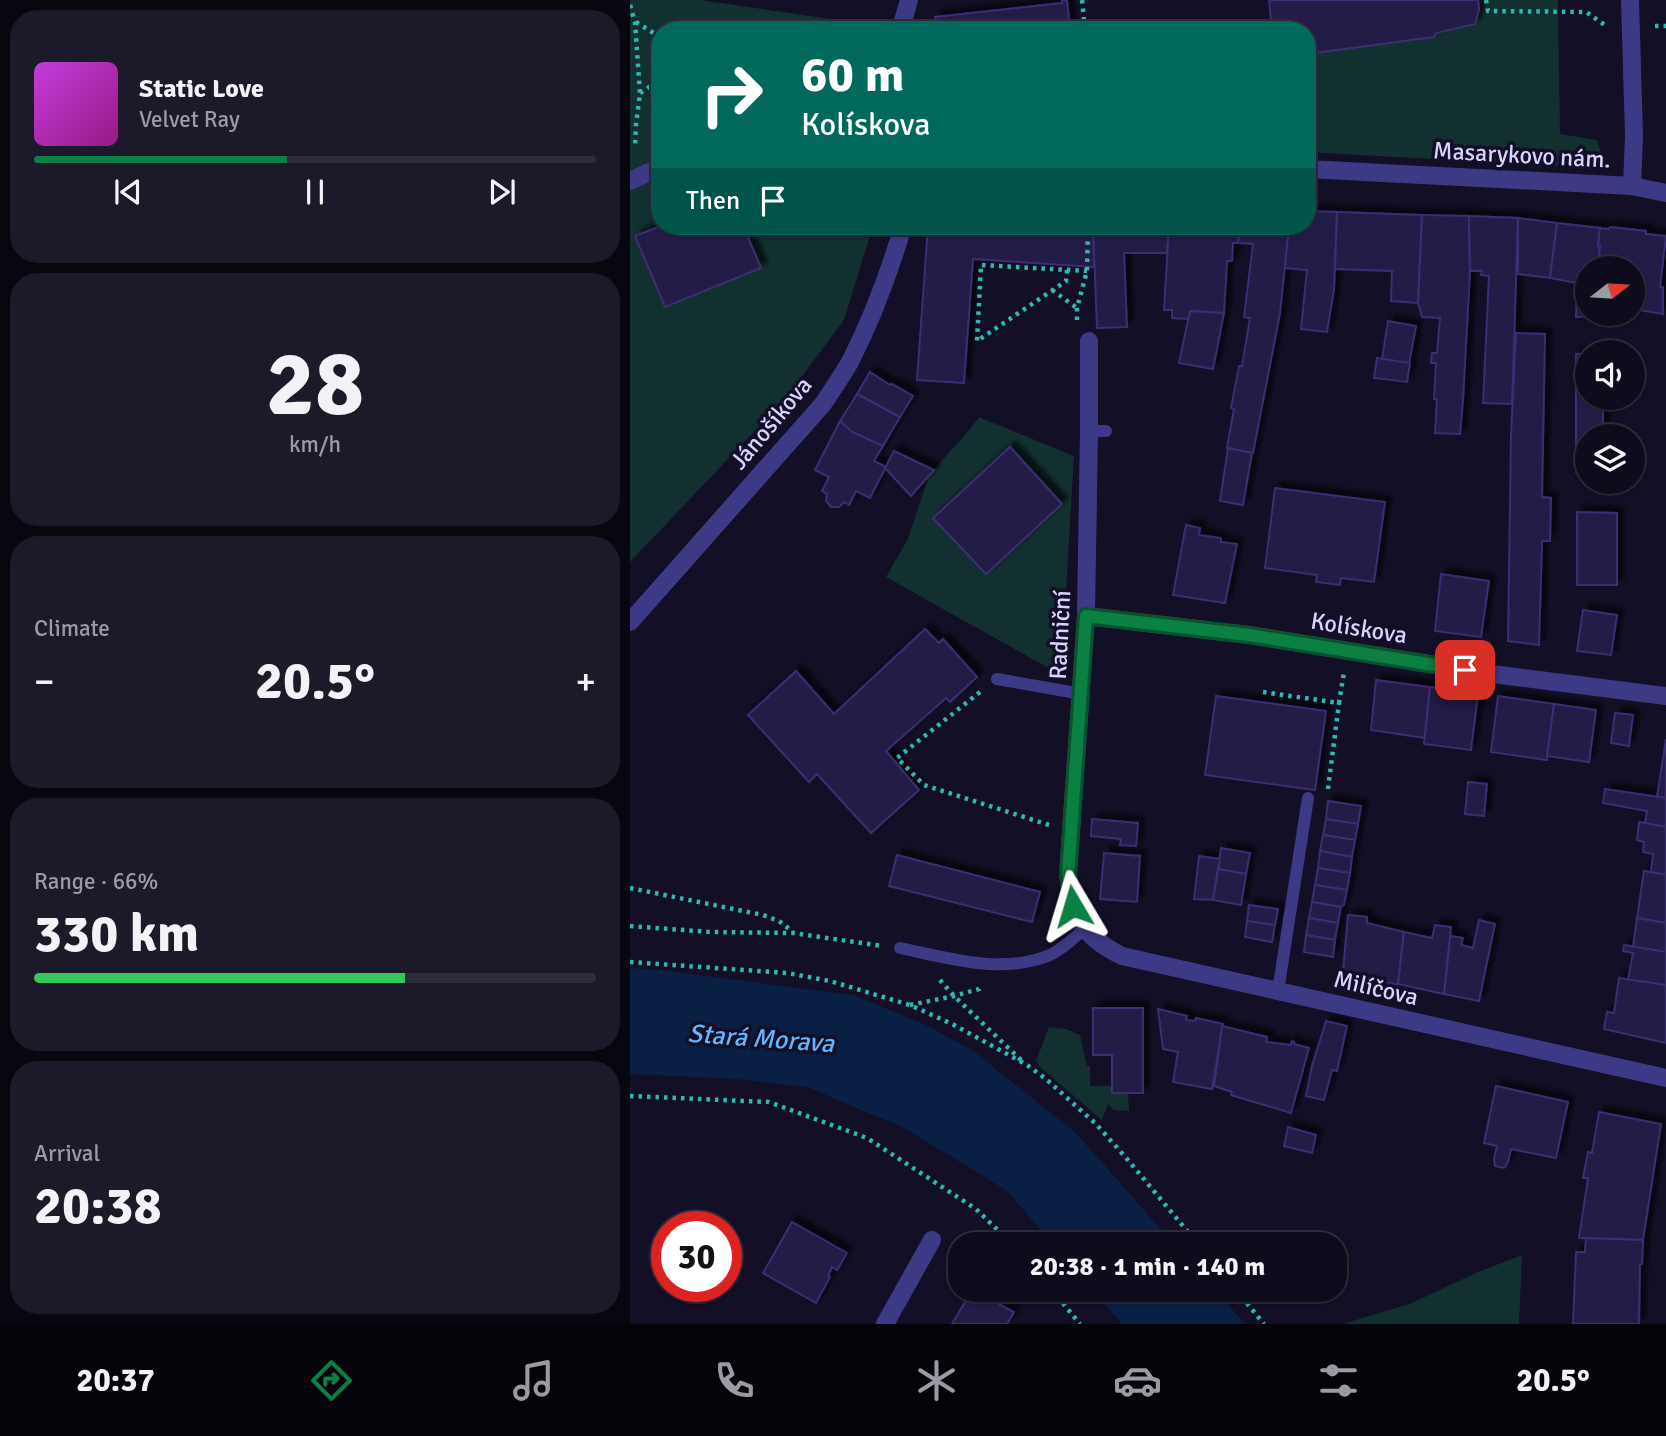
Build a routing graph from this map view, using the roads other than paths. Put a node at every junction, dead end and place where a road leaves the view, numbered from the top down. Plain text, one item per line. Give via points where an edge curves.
1 (909, 0) edge
2 (1630, 0) edge
3 (903, 21) edge
4 (1316, 169) edge
5 (651, 171) edge
6 (630, 181) edge
7 (1632, 186) junction
8 (1666, 193) edge
9 (900, 235) edge
10 (1083, 336) road end
11 (1086, 616) junction
12 (630, 622) edge
13 (997, 679) road end
14 (1082, 694) junction
15 (1666, 696) edge
16 (1308, 798) dead end
17 (1085, 929) junction
18 (900, 948) road end
19 (1278, 991) junction
20 (1666, 1078) edge
21 (932, 1240) dead end
22 (885, 1324) edge

1 - 3 street
2 - 7 street, Masarykovo nám.
4 - 7 street, Masarykovo nám.
5 - 6 street
7 - 8 street
9 - 12 street, Jánošíkova via 866,328 823,404
10 - 11 street, Radniční via 1098,431
11 - 14 street, Radniční
11 - 15 street, Kolískova
13 - 14 lane
14 - 17 street, Radniční via 1068,875 1073,906
16 - 19 lane
17 - 18 lane via 1052,954 1023,963 980,963
17 - 19 street, Milíčova via 1100,945 1122,956
19 - 20 street, Milíčova
21 - 22 street

